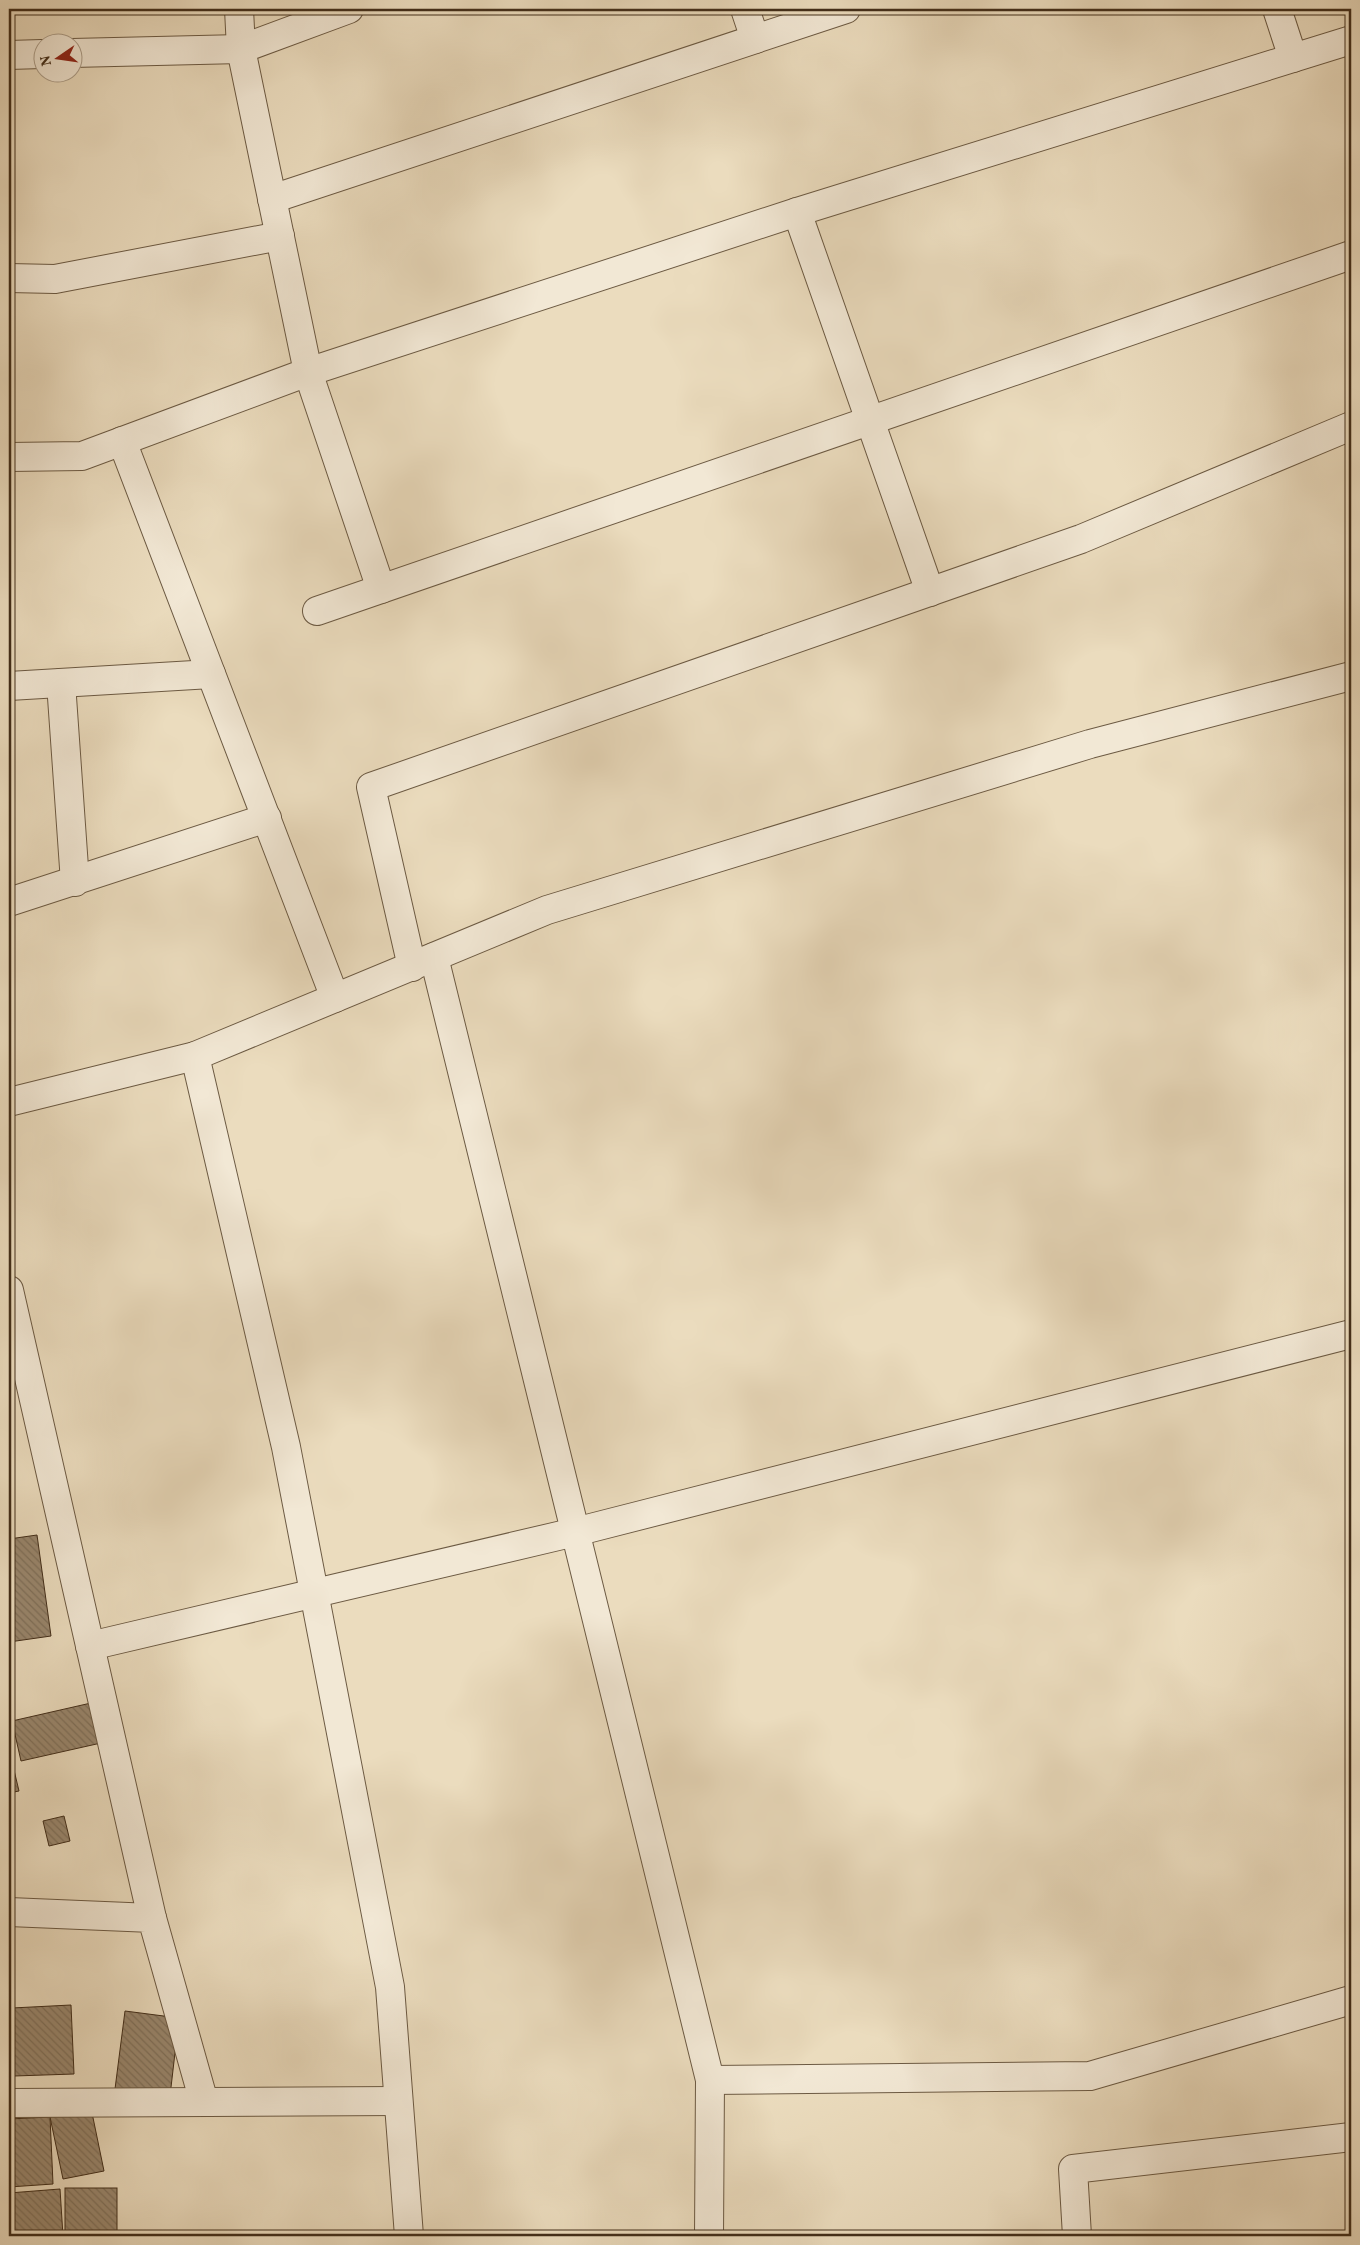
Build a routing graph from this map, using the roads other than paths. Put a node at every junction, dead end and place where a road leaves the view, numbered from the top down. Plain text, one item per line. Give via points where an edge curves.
1 (239, 9) edge
2 (350, 9) edge
3 (745, 9) edge
4 (846, 9) edge
5 (1277, 9) edge
6 (755, 39) junction
7 (1351, 40) edge
8 (241, 49) junction
9 (32, 54) edge
10 (82, 54) edge
11 (9, 55) edge
12 (1293, 58) junction
13 (272, 199) junction
14 (798, 212) junction
15 (280, 236) junction
16 (1351, 255) edge
17 (9, 278) edge
18 (308, 372) junction
19 (870, 420) junction
20 (1351, 426) edge
21 (122, 440) junction
22 (9, 457) edge
23 (381, 589) junction
24 (930, 592) junction
25 (317, 612) dead end
26 (212, 674) junction
27 (1351, 676) edge
28 (61, 683) junction
29 (9, 686) edge
30 (267, 818) junction
31 (75, 882) junction
32 (9, 902) edge
33 (423, 962) junction
34 (335, 998) junction
35 (195, 1056) junction
36 (9, 1102) edge
37 (9, 1290) edge
38 (1351, 1334) edge
39 (575, 1532) junction
40 (314, 1592) junction
41 (90, 1646) junction
42 (9, 1912) edge
43 (152, 1918) junction
44 (1351, 2000) edge
45 (710, 2080) junction
46 (398, 2101) junction
47 (204, 2102) junction
48 (9, 2103) edge
49 (1351, 2137) edge
50 (409, 2236) edge
51 (709, 2236) edge
52 (1077, 2236) edge

1 - 8 street
2 - 8 street
3 - 6 street
4 - 6 street
5 - 12 street
6 - 13 street
7 - 12 street
8 - 10 street
8 - 13 street
9 - 11 street
12 - 14 street
13 - 15 street
14 - 18 street
14 - 19 street
15 - 17 street via 55,279
15 - 18 street
16 - 19 street
18 - 21 street
18 - 23 street
19 - 23 street
19 - 24 street
20 - 24 street via 1081,539
21 - 22 street via 82,456
21 - 26 street
23 - 25 street
24 - 33 street via 371,787
26 - 28 street
26 - 30 street
27 - 33 street via 1090,744 547,910
28 - 29 street
28 - 31 street
30 - 31 street
30 - 34 street
31 - 32 street
33 - 34 street
33 - 39 street
34 - 35 street
35 - 36 street
35 - 40 street via 286,1447
37 - 41 street
38 - 39 street
39 - 40 street
39 - 45 street
40 - 41 street
40 - 46 street via 390,1987
41 - 43 street
42 - 43 street
43 - 47 street
44 - 45 street via 1090,2076
45 - 51 street
46 - 47 street
46 - 50 street
47 - 48 street
49 - 52 street via 1073,2169

